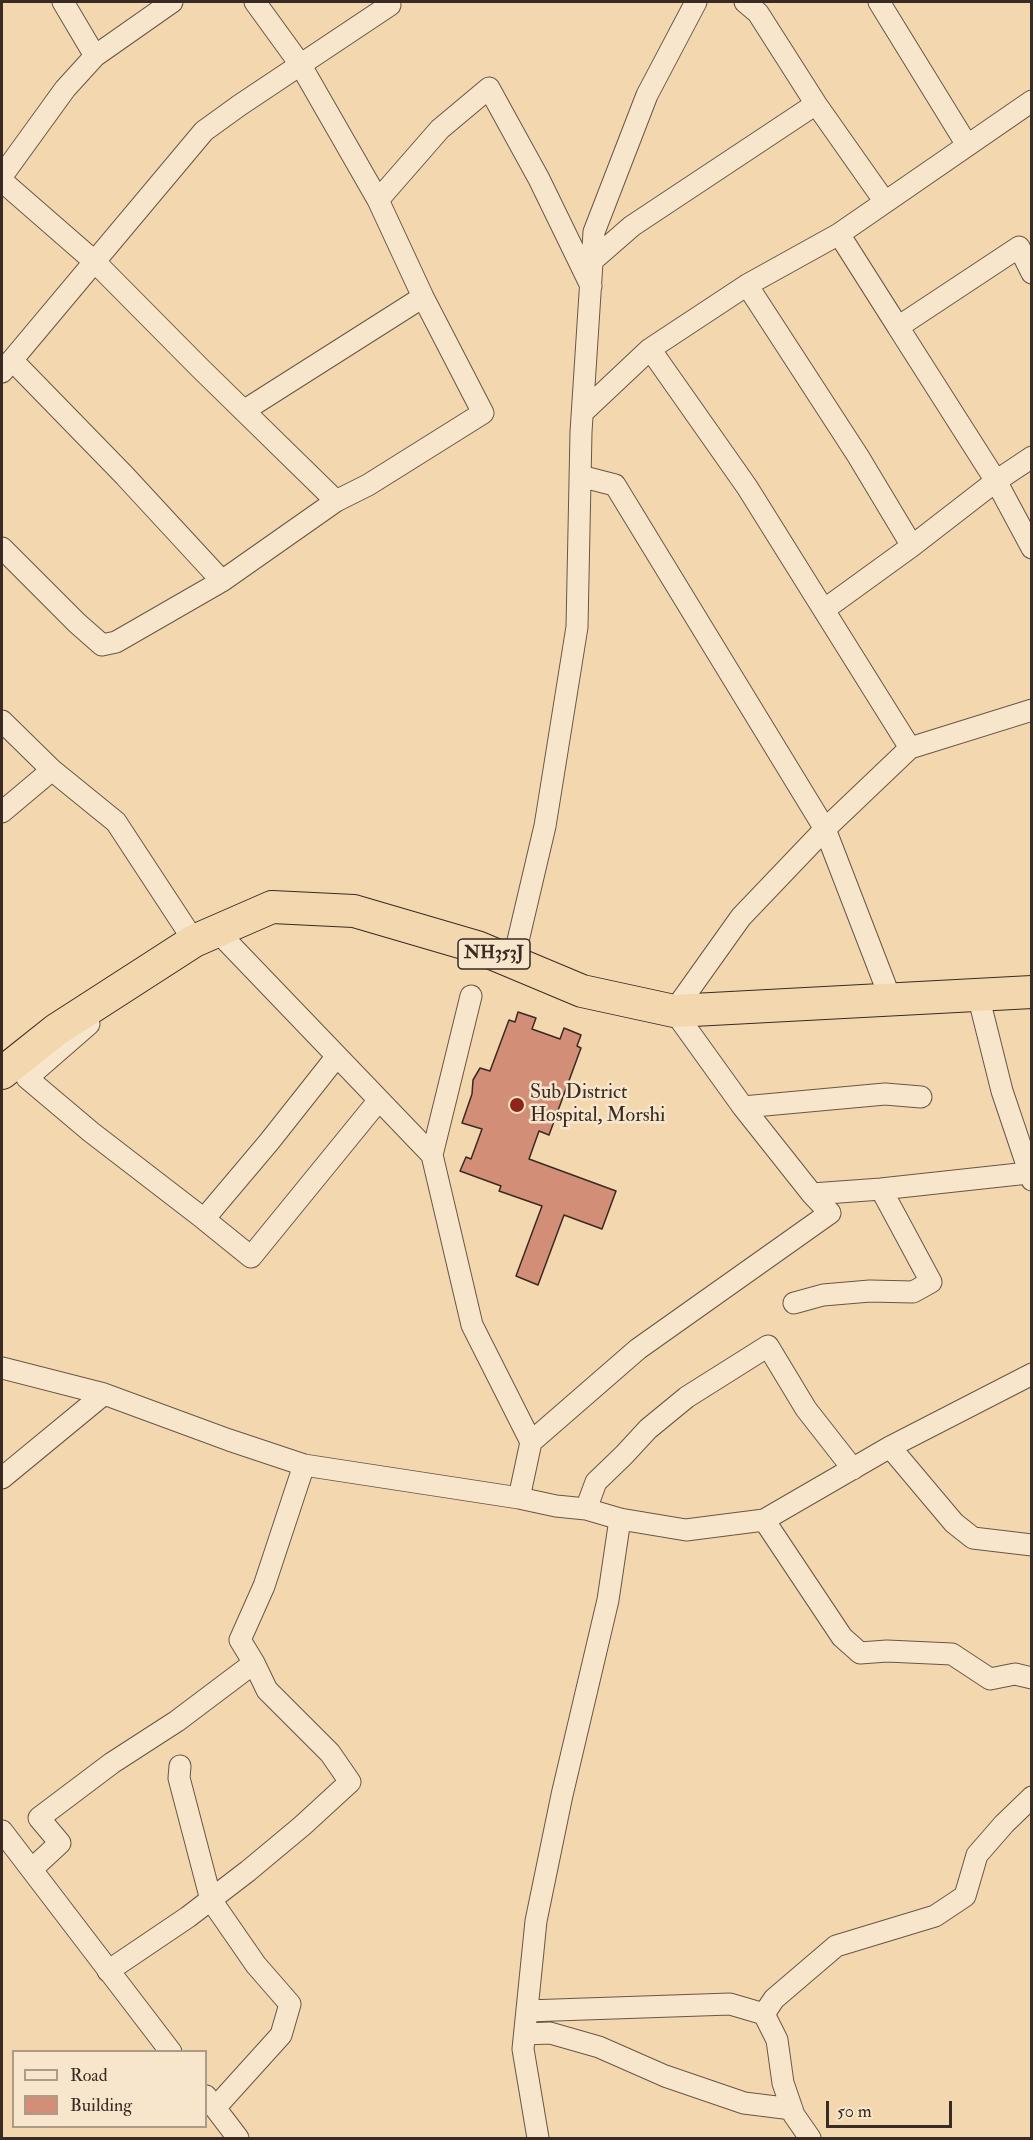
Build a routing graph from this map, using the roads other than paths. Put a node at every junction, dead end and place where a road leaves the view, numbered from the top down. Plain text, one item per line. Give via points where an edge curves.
1 (63, 2) edge
2 (172, 2) edge
3 (255, 2) edge
4 (696, 2) edge
5 (745, 2) edge
6 (879, 2) edge
7 (390, 5) dead end
8 (95, 56) junction
9 (300, 64) junction
10 (1032, 100) edge
11 (816, 105) junction
12 (967, 145) junction
13 (2, 176) edge
14 (2, 181) edge
15 (378, 200) junction
16 (885, 202) junction
17 (839, 234) junction
18 (593, 260) junction
19 (95, 262) junction
20 (1032, 273) edge
21 (747, 285) junction
22 (591, 286) junction
23 (423, 297) junction
24 (898, 327) junction
25 (650, 349) junction
26 (7, 366) edge
27 (245, 410) junction
28 (583, 412) junction
29 (1032, 457) edge
30 (580, 476) junction
31 (996, 481) junction
32 (336, 501) junction
33 (912, 546) junction
34 (2, 548) edge
35 (1032, 548) edge
36 (222, 581) junction
37 (825, 609) junction
38 (1032, 710) edge
39 (2, 721) edge
40 (910, 748) junction
41 (52, 770) junction
42 (2, 812) edge
43 (825, 830) junction
44 (205, 936) junction
45 (513, 962) junction
46 (1032, 992) edge
47 (978, 995) junction
48 (471, 996) dead end
49 (891, 1000) junction
50 (674, 1011) junction
51 (83, 1013) junction
52 (337, 1056) junction
53 (2, 1073) edge
54 (921, 1097) dead end
55 (379, 1100) junction
56 (743, 1107) junction
57 (432, 1155) junction
58 (1030, 1177) edge
59 (880, 1189) junction
60 (812, 1194) junction
61 (204, 1219) junction
62 (794, 1303) dead end
63 (2, 1368) edge
64 (1032, 1374) edge
65 (104, 1394) junction
66 (531, 1442) junction
67 (890, 1447) junction
68 (304, 1465) junction
69 (853, 1468) junction
70 (2, 1478) edge
71 (519, 1498) junction
72 (586, 1509) junction
73 (620, 1519) junction
74 (764, 1520) junction
75 (1032, 1545) edge
76 (254, 1663) junction
77 (1032, 1678) edge
78 (180, 1766) dead end
79 (1032, 1797) edge
80 (2, 1831) edge
81 (32, 1869) junction
82 (211, 1900) junction
83 (108, 1971) junction
84 (769, 2006) junction
85 (527, 2011) junction
86 (525, 2034) junction
87 (169, 2050) edge
88 (210, 2102) edge
89 (792, 2109) junction
90 (238, 2138) edge
91 (538, 2139) edge
92 (810, 2139) edge

1 - 8 street
2 - 8 street
3 - 9 street
4 - 18 street via 647,95 594,232
5 - 11 street via 758,13
6 - 12 street
7 - 9 street
8 - 13 street via 65,89
9 - 15 street
9 - 19 street via 204,131
10 - 12 street
11 - 16 street
11 - 18 street via 632,226
12 - 16 street
14 - 19 street
15 - 22 street via 440,129 489,88
15 - 23 street
16 - 17 street
17 - 21 street
17 - 24 street
18 - 22 street
19 - 26 street
19 - 27 street
20 - 24 street via 1019,247
21 - 25 street
21 - 33 street
22 - 28 street
23 - 27 street
23 - 32 street via 483,413
24 - 31 street
25 - 28 street
25 - 37 street via 747,486
26 - 36 street via 125,476
27 - 32 street
28 - 30 street
29 - 31 street
30 - 43 street via 615,485
30 - 45 street via 577,627 545,826
31 - 33 street
31 - 35 street
32 - 36 street
33 - 37 street
34 - 36 street via 102,645 116,642
37 - 40 street
38 - 40 street
39 - 41 street
40 - 43 street
41 - 42 street
41 - 44 street via 116,822
43 - 49 street
43 - 50 street via 741,917
44 - 45 highway, NH353J via 272,908 354,911 477,947
44 - 51 highway, NH353J
44 - 52 street
45 - 50 highway, NH353J via 582,991
46 - 47 highway, NH353J
47 - 49 highway, NH353J
47 - 58 street via 1002,1091
48 - 57 street
49 - 50 highway, NH353J
50 - 56 street
51 - 53 highway, NH353J
51 - 61 street via 89,1024 27,1078
52 - 55 street
52 - 61 street
54 - 56 street via 885,1094
55 - 57 street
55 - 61 street via 251,1257
56 - 60 street
57 - 66 street via 472,1325
58 - 59 street
59 - 60 street
59 - 62 street via 931,1282 913,1292 822,1295
60 - 66 street via 830,1213 638,1349
63 - 65 street
64 - 67 street
65 - 68 street
65 - 70 street
66 - 71 street
67 - 69 street
67 - 75 street via 954,1523 973,1538
68 - 71 street
68 - 76 street via 264,1587 240,1641
69 - 72 street via 806,1409 768,1346 687,1397 648,1429 596,1482
69 - 74 street
71 - 72 street
72 - 73 street
73 - 74 street via 686,1530
73 - 85 street via 608,1600 536,1921
74 - 77 street via 842,1637 860,1653 952,1654 990,1679 1015,1674
76 - 81 street via 39,1818 60,1843
76 - 82 street via 267,1690 330,1753 350,1782
78 - 82 street
79 - 84 street via 977,1855 965,1896 935,1916 836,1946
80 - 81 street
81 - 83 street
82 - 83 street
82 - 88 street via 256,1965 290,2004 281,2035
83 - 87 street
84 - 85 street
84 - 89 street via 783,2083
85 - 86 street
86 - 89 street via 550,2033 599,2047 664,2076 744,2103
86 - 91 street via 523,2049
88 - 90 street
89 - 92 street

